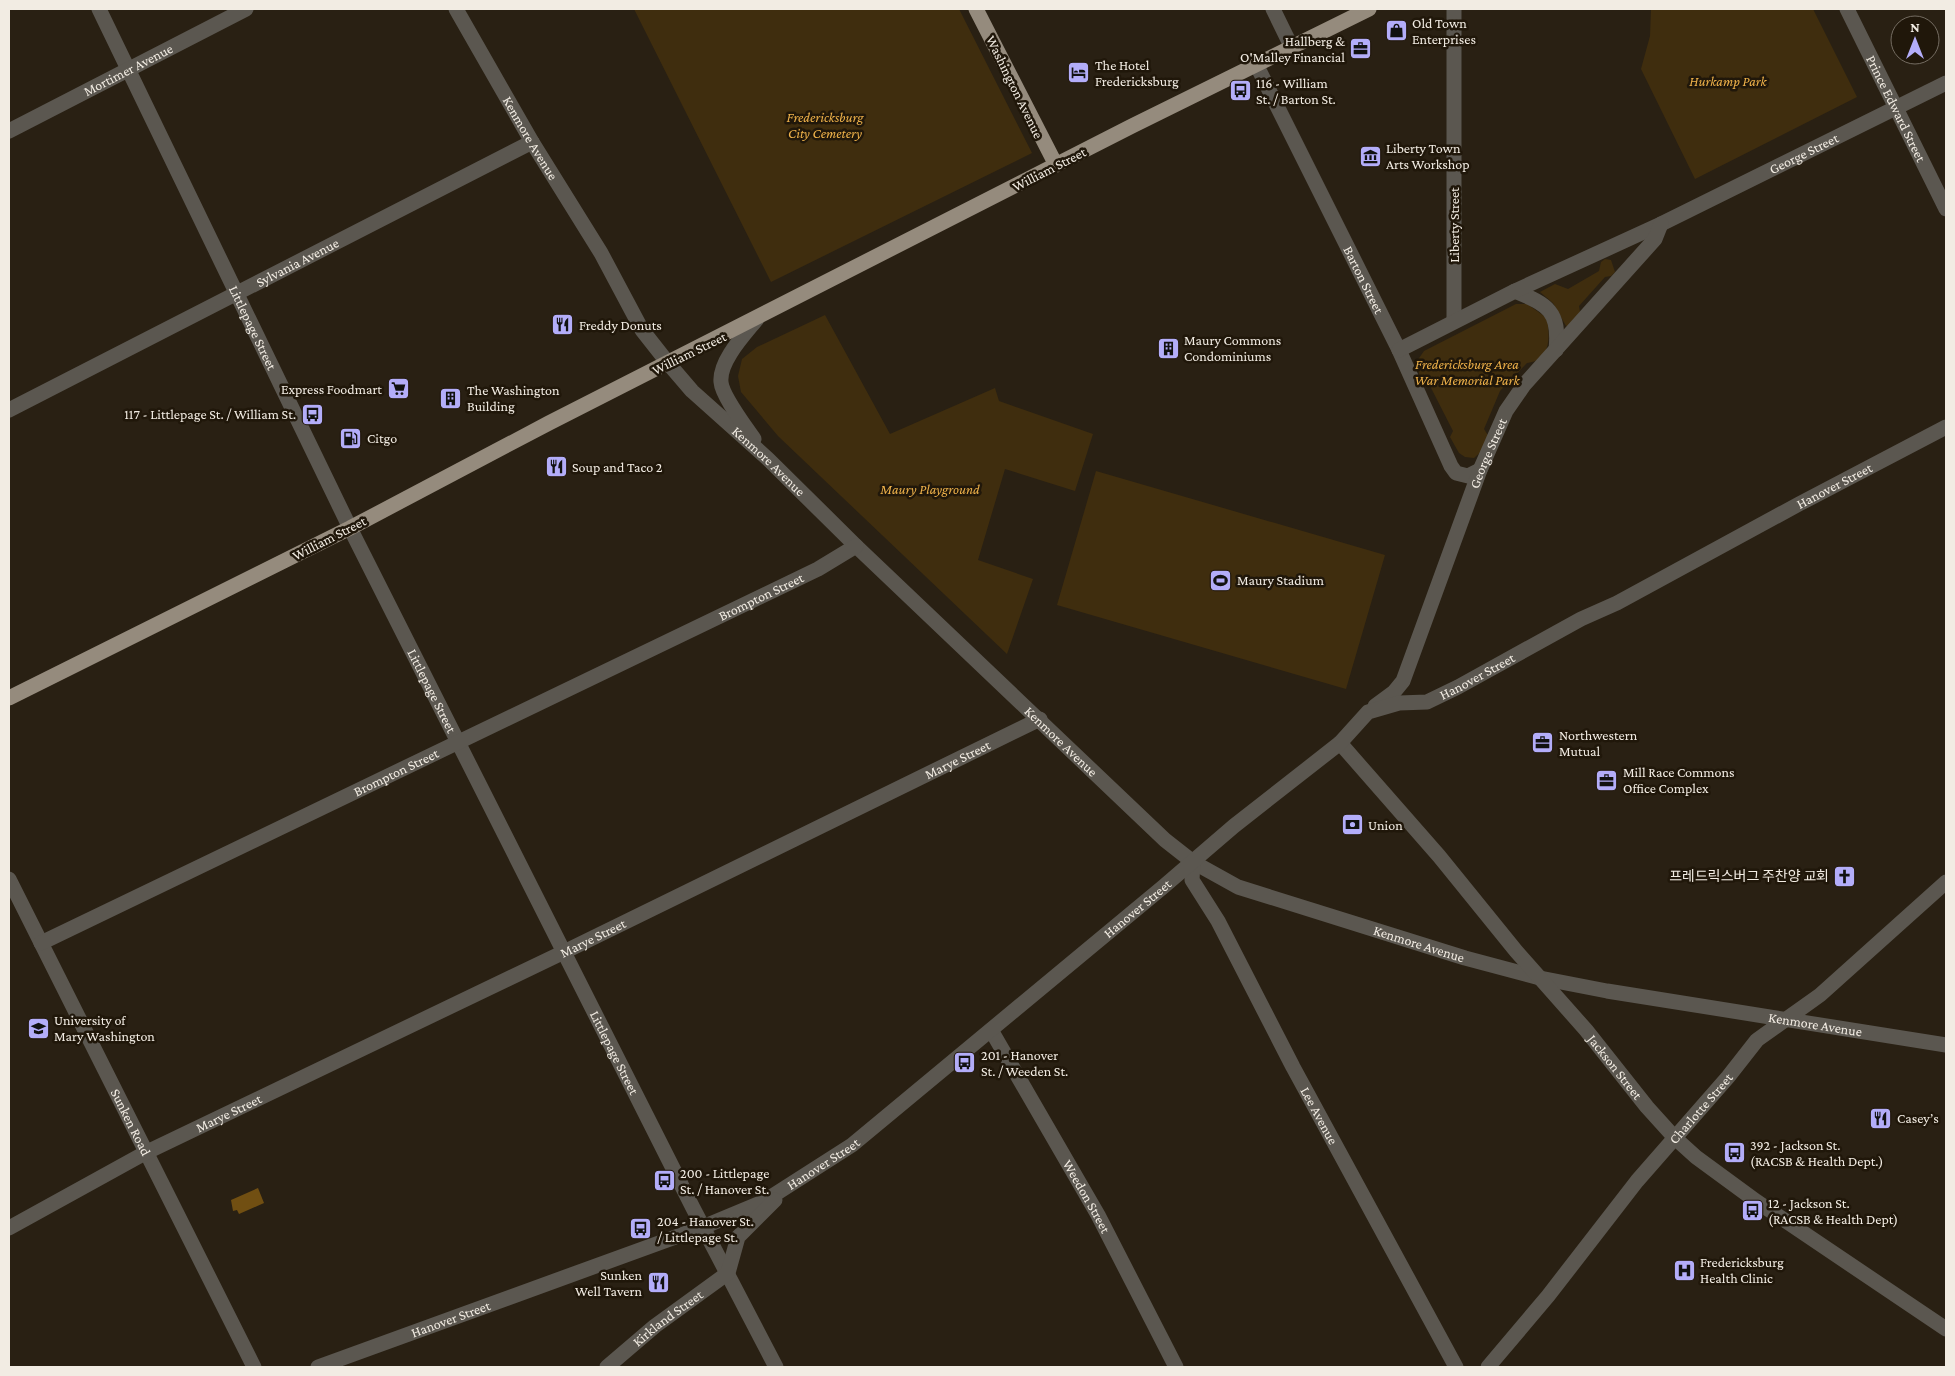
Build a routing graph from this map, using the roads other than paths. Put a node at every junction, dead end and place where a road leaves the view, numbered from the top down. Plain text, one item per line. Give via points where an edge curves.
1 (99, 9) edge
2 (246, 9) edge
3 (456, 9) edge
4 (976, 9) edge
5 (1273, 9) edge
6 (1369, 9) edge
7 (1454, 9) edge
8 (1847, 9) edge
9 (1292, 48) junction
10 (1257, 66) junction
11 (128, 69) junction
12 (1946, 82) edge
13 (1896, 108) junction
14 (9, 131) edge
15 (532, 142) junction
16 (1056, 165) junction
17 (1946, 209) edge
18 (1661, 224) junction
19 (1515, 291) junction
20 (236, 295) junction
21 (757, 319) junction
22 (1454, 321) junction
23 (1398, 350) junction
24 (1556, 350) junction
25 (668, 364) junction
26 (9, 410) edge
27 (1946, 428) edge
28 (768, 459) junction
29 (1480, 470) junction
30 (350, 528) junction
31 (856, 546) junction
32 (9, 698) edge
33 (1368, 712) junction
34 (1040, 719) junction
35 (458, 742) junction
36 (1340, 743) junction
37 (1193, 862) junction
38 (9, 879) edge
39 (1946, 882) edge
40 (41, 943) junction
41 (564, 952) junction
42 (1540, 978) junction
43 (1784, 1020) junction
44 (991, 1030) junction
45 (1946, 1045) edge
46 (1676, 1138) junction
47 (145, 1153) junction
48 (792, 1184) junction
49 (703, 1227) junction
50 (9, 1228) edge
51 (728, 1273) junction
52 (1946, 1329) edge
53 (254, 1367) edge
54 (318, 1367) edge
55 (607, 1367) edge
56 (776, 1367) edge
57 (1174, 1367) edge
58 (1456, 1367) edge
59 (1488, 1367) edge

1 - 11 street, Littlepage Street
2 - 11 street, Mortimer Avenue
3 - 15 street, Kenmore Avenue
4 - 16 main road, Washington Avenue
5 - 9 street
6 - 9 main road, William Street
7 - 22 street, Liberty Street
8 - 13 street, Prince Edward Street
9 - 10 main road, William Street
10 - 16 main road, William Street
10 - 23 street, Barton Street
11 - 14 street, Mortimer Avenue
11 - 20 street, Littlepage Street
12 - 13 street, George Street
13 - 17 street, Prince Edward Street
13 - 18 street, George Street
15 - 20 street, Sylvania Avenue
15 - 25 street, Kenmore Avenue via 601,253 642,330
16 - 21 main road, William Street
18 - 19 street, George Street
18 - 24 street, George Street via 1655,239
19 - 22 street, George Street
19 - 24 street via 1539,302 1551,312 1558,334
20 - 26 street, Sylvania Avenue
20 - 30 street, Littlepage Street
21 - 25 main road, William Street
21 - 28 street via 726,362 721,382 733,407
22 - 23 street, George Street
23 - 29 street, Barton Street via 1451,466 1456,473 1468,476
24 - 29 street, George Street via 1524,385 1506,411
25 - 28 street, Kenmore Avenue via 692,391
25 - 30 main road, William Street
27 - 33 street, Hanover Street via 1458,687 1427,702 1399,703
28 - 31 street, Kenmore Avenue
29 - 33 street, George Street via 1403,681
30 - 32 main road, William Street
30 - 35 street, Littlepage Street
31 - 34 street, Kenmore Avenue
31 - 35 street, Brompton Street via 818,568
33 - 36 street, Hanover Street
34 - 37 street, Kenmore Avenue via 1165,840
34 - 41 street, Marye Street
35 - 40 street, Brompton Street
35 - 41 street, Littlepage Street
36 - 37 street, Hanover Street
36 - 42 street, Jackson Street
37 - 42 street, Kenmore Avenue via 1238,888
37 - 44 street, Hanover Street
37 - 58 street, Lee Avenue via 1192,880 1218,921 1293,1067
38 - 40 street, Sunken Road
39 - 43 street, Charlotte Street via 1820,995
40 - 47 street, Sunken Road
41 - 47 street, Marye Street
41 - 49 street, Littlepage Street
42 - 43 street, Kenmore Avenue
42 - 46 street, Jackson Street
43 - 45 street, Kenmore Avenue
43 - 46 street, Charlotte Street via 1757,1040
44 - 48 street, Hanover Street via 852,1145
44 - 57 street, Weedon Street via 1098,1215
46 - 52 street, Jackson Street via 1696,1157 1756,1201
46 - 59 street, Charlotte Street
47 - 50 street, Marye Street
47 - 53 street, Sunken Road
48 - 49 street, Hanover Street via 763,1202
48 - 51 street via 738,1237
49 - 51 street, Littlepage Street
49 - 54 street, Hanover Street
51 - 55 street, Kirkland Street via 655,1326
51 - 56 street, Littlepage Street

